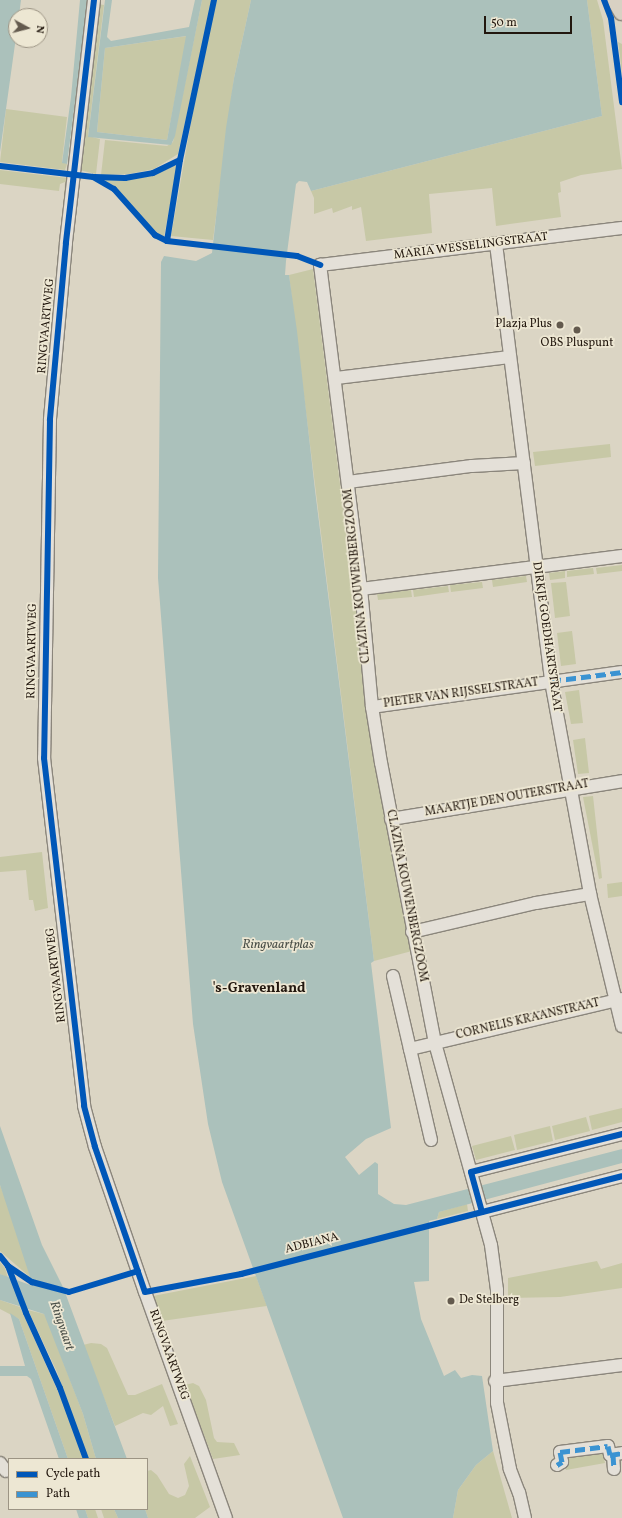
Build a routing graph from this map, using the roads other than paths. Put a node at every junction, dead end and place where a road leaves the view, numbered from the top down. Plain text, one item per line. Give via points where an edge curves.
1 (94, 0) edge
2 (616, 0) edge
3 (622, 12) edge
4 (622, 228) edge
5 (496, 244) junction
6 (320, 265) joint
7 (510, 357) junction
8 (336, 378) junction
9 (524, 463) junction
10 (348, 482) junction
11 (622, 556) edge
12 (537, 566) junction
13 (361, 589) junction
14 (622, 672) edge
15 (551, 681) junction
16 (372, 707) junction
17 (622, 781) edge
18 (569, 788) junction
19 (391, 819) junction
20 (590, 894) junction
21 (412, 932) junction
22 (393, 976) dead end
23 (619, 999) edge
24 (622, 1026) edge
25 (435, 1043) junction
26 (410, 1049) junction
27 (622, 1134) edge
28 (431, 1140) dead end
29 (622, 1176) edge
30 (473, 1177) junction
31 (481, 1208) junction
32 (622, 1365) edge
33 (495, 1381) junction
34 (617, 1454) edge
35 (558, 1465) dead end
36 (614, 1469) dead end
37 (226, 1518) edge
38 (525, 1518) edge

1 - 37 street, RINGVAARTWEG via 66,243 50,420 44,758 84,1106 95,1147 142,1285
2 - 3 main road
4 - 5 street, MARIA WESSELINGSTRAAT
5 - 6 street, MARIA WESSELINGSTRAAT
5 - 7 street, DIRKJE GOEDHARTSTRAAT
6 - 8 street, CLAZINA KOUWENBERGZOOM
7 - 8 street
7 - 9 street, DIRKJE GOEDHARTSTRAAT
8 - 10 street, CLAZINA KOUWENBERGZOOM
9 - 10 street via 472,466
9 - 12 street, DIRKJE GOEDHARTSTRAAT
10 - 13 street, CLAZINA KOUWENBERGZOOM
11 - 12 street
12 - 13 street
12 - 15 street, DIRKJE GOEDHARTSTRAAT
13 - 16 street, CLAZINA KOUWENBERGZOOM
14 - 15 street, PIETER VAN RIJSSELSTRAAT
15 - 16 street, PIETER VAN RIJSSELSTRAAT
15 - 18 street, DIRKJE GOEDHARTSTRAAT
16 - 19 street, CLAZINA KOUWENBERGZOOM
17 - 18 street, MAARTJE DEN OUTERSTRAAT
18 - 19 street, MAARTJE DEN OUTERSTRAAT
18 - 20 street, DIRKJE GOEDHARTSTRAAT
19 - 21 street, CLAZINA KOUWENBERGZOOM
20 - 21 street via 536,903
20 - 23 street, DIRKJE GOEDHARTSTRAAT
21 - 25 street, CLAZINA KOUWENBERGZOOM
22 - 26 street
23 - 24 street, DIRKJE GOEDHARTSTRAAT
23 - 25 street, CORNELIS KRAANSTRAAT
25 - 26 street, CORNELIS KRAANSTRAAT
25 - 30 street, CLAZINA KOUWENBERGZOOM
26 - 28 street
27 - 30 street
29 - 31 street
30 - 31 street, CLAZINA KOUWENBERGZOOM
31 - 33 street, CLAZINA KOUWENBERGZOOM via 497,1290
32 - 33 street
33 - 38 street, CLAZINA KOUWENBERGZOOM via 501,1431
34 - 35 street via 610,1455 608,1446 603,1445 560,1452 562,1462
34 - 36 street

